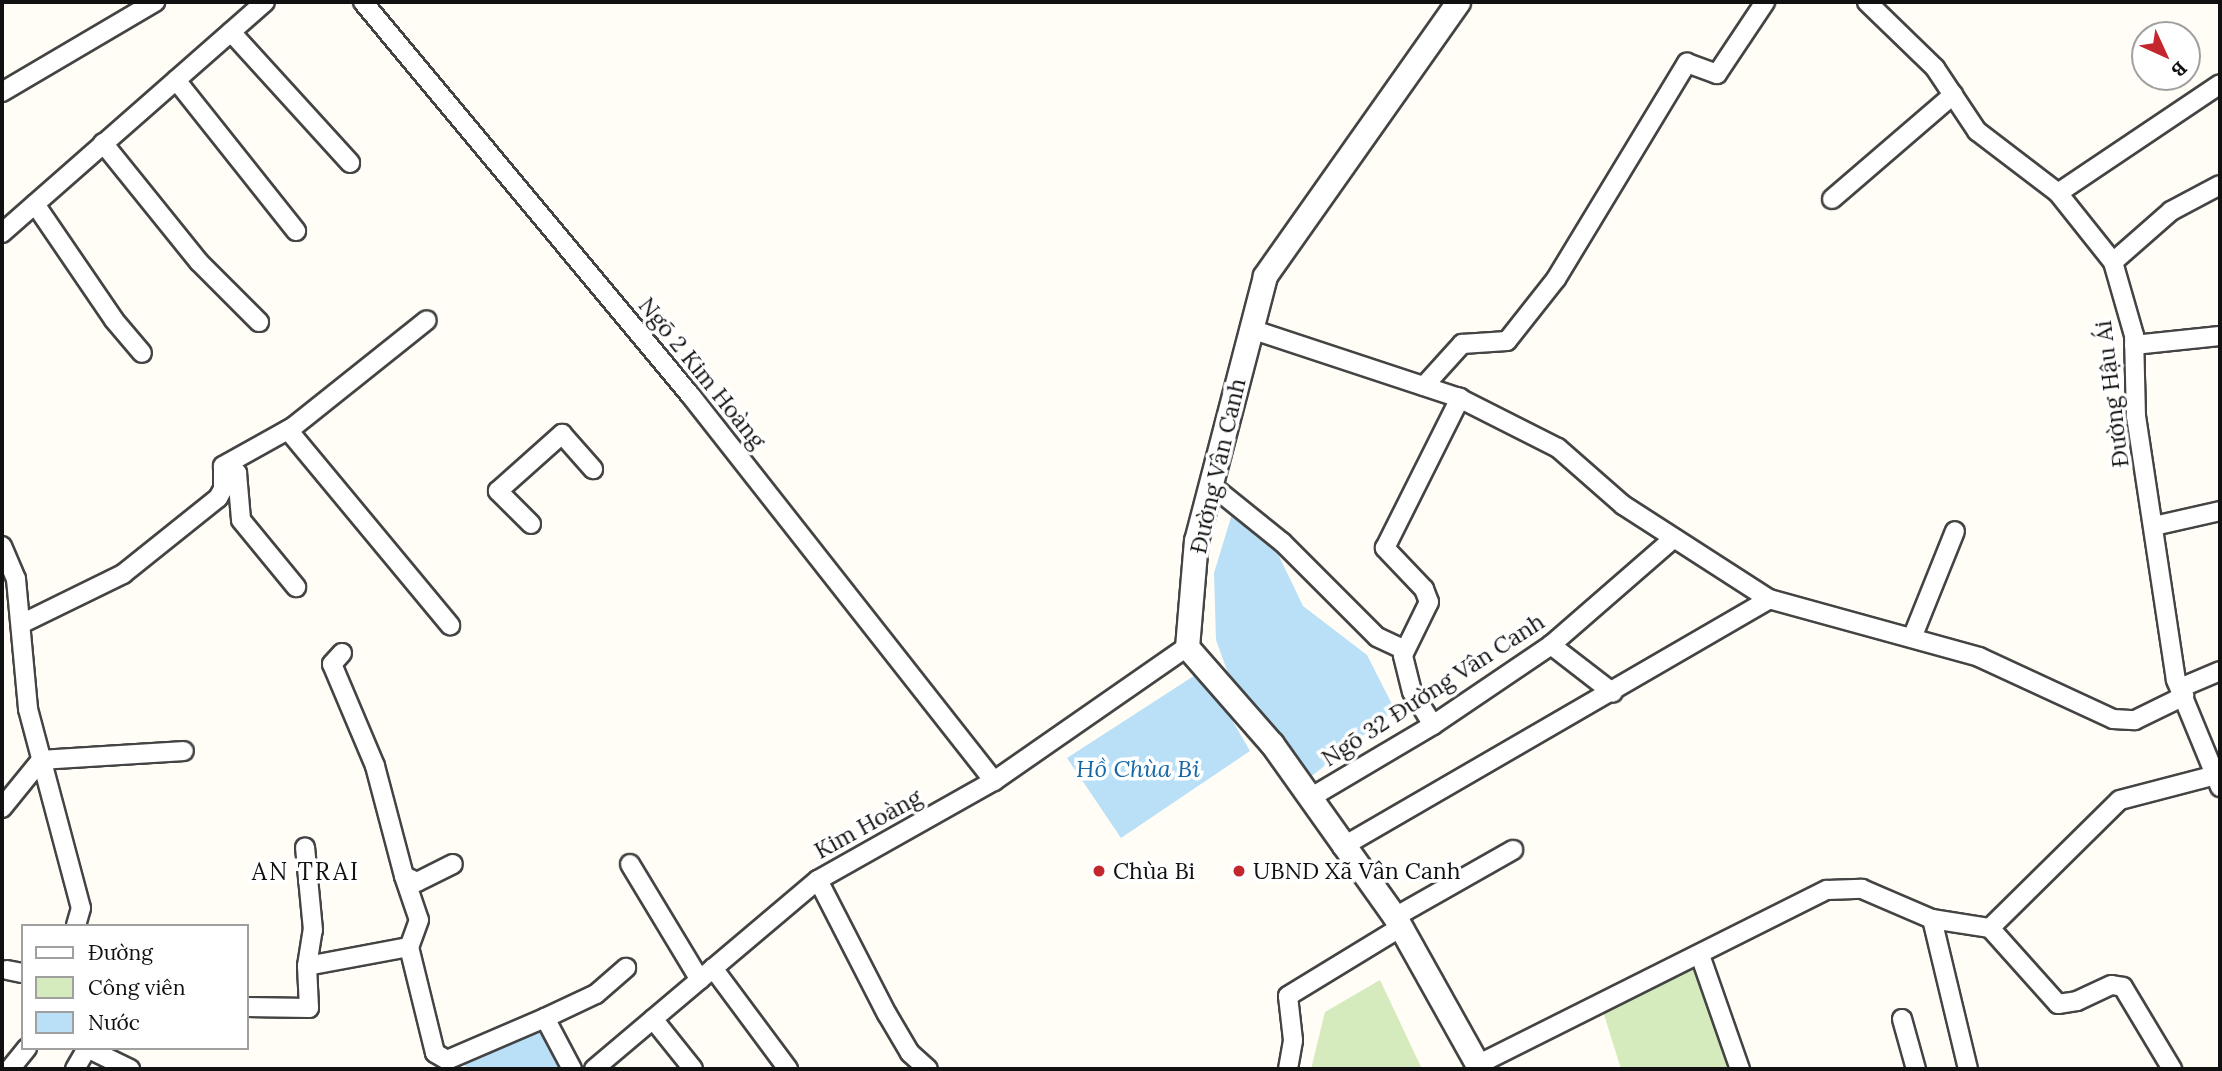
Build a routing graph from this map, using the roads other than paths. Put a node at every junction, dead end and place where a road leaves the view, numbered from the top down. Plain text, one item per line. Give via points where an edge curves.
1 (155, 2) edge
2 (265, 2) edge
3 (363, 2) edge
4 (1458, 2) edge
5 (1765, 2) edge
6 (1867, 2) edge
7 (231, 32) junction
8 (176, 80) junction
9 (2220, 84) edge
10 (2, 92) edge
11 (1953, 95) junction
12 (103, 144) junction
13 (350, 163) dead end
14 (2220, 186) edge
15 (2057, 193) junction
16 (1832, 199) dead end
17 (35, 204) junction
18 (296, 231) dead end
19 (2, 233) edge
20 (2113, 262) junction
21 (428, 320) dead end
22 (259, 322) dead end
23 (1251, 330) junction
24 (2220, 336) edge
25 (2134, 345) junction
26 (142, 353) dead end
27 (1424, 386) junction
28 (1460, 398) junction
29 (288, 430) junction
30 (229, 463) junction
31 (593, 469) dead end
32 (1211, 485) junction
33 (2220, 511) edge
34 (531, 524) dead end
35 (2154, 526) junction
36 (1955, 531) dead end
37 (1674, 538) junction
38 (2, 546) edge
39 (296, 587) dead end
40 (1769, 599) junction
41 (21, 624) junction
42 (450, 625) dead end
43 (1912, 638) junction
44 (1551, 646) junction
45 (1187, 647) junction
46 (1403, 649) junction
47 (342, 653) dead end
48 (2220, 671) edge
49 (2182, 692) junction
50 (1613, 693) junction
51 (1433, 725) junction
52 (184, 751) dead end
53 (41, 760) junction
54 (2219, 779) edge
55 (994, 781) junction
56 (1310, 798) junction
57 (2, 808) edge
58 (304, 847) dead end
59 (1342, 847) junction
60 (1513, 850) dead end
61 (453, 864) dead end
62 (630, 864) dead end
63 (404, 876) junction
64 (818, 880) junction
65 (1932, 919) junction
66 (1398, 922) junction
67 (77, 924) edge
68 (1990, 928) junction
69 (409, 947) junction
70 (1700, 955) junction
71 (307, 966) junction
72 (626, 968) dead end
73 (706, 974) junction
74 (248, 1007) edge
75 (545, 1018) junction
76 (653, 1018) junction
77 (1902, 1019) dead end
78 (25, 1050) edge
79 (86, 1050) edge
80 (91, 1050) edge
81 (444, 1066) edge
82 (598, 1067) edge
83 (1479, 1067) edge
84 (10, 1069) edge
85 (75, 1069) edge
86 (130, 1069) edge
87 (572, 1069) edge
88 (693, 1069) edge
89 (788, 1069) edge
90 (928, 1069) edge
91 (1288, 1069) edge
92 (1740, 1069) edge
93 (1916, 1069) edge
94 (1968, 1069) edge
95 (2172, 1069) edge

1 - 10 street
2 - 7 street
3 - 55 street, Ngõ 2 Kim Hoàng via 691,396
4 - 23 street, Đường Vân Canh via 1265,276
5 - 27 street via 1717,74 1687,63 1556,279 1507,341 1462,344
6 - 11 street, Đường Hậu Ái via 1935,68
7 - 8 street
7 - 13 street
8 - 12 street
8 - 18 street
9 - 15 street
11 - 15 street, Đường Hậu Ái via 1977,131
11 - 16 street
12 - 17 street
12 - 22 street via 199,261
14 - 20 street via 2171,211
15 - 20 street, Đường Hậu Ái
17 - 19 street
17 - 26 street
20 - 25 street, Đường Hậu Ái
21 - 29 street
23 - 27 street
23 - 32 street, Đường Vân Canh
24 - 25 street
25 - 35 street, Đường Hậu Ái via 2136,415
27 - 28 street
28 - 37 street via 1558,448 1623,505
28 - 46 street via 1387,540 1386,554 1424,589 1429,602
29 - 30 street
29 - 42 street
30 - 39 street via 237,473 241,520
30 - 41 street via 223,466 223,489 218,498 123,574
31 - 34 street via 562,435 498,491
32 - 45 street, Đường Vân Canh via 1196,540
32 - 46 street via 1282,542 1377,637
33 - 35 street
35 - 49 street, Đường Hậu Ái
36 - 43 street
37 - 40 street
37 - 44 street, Ngõ 32 Đường Vân Canh
38 - 41 street via 16,579
40 - 43 street
40 - 50 street
41 - 53 street via 28,709
43 - 49 street via 1979,657 2113,719 2135,720
44 - 50 street
44 - 51 street, Ngõ 32 Đường Vân Canh
45 - 55 street, Kim Hoàng
45 - 56 street via 1272,744
46 - 51 street via 1412,692
47 - 63 street via 332,664 375,766
48 - 49 street
49 - 54 street, Đường Hậu Ái
50 - 59 street
51 - 56 street, Ngõ 32 Đường Vân Canh
52 - 53 street
53 - 57 street
53 - 67 street via 81,908
54 - 68 street via 2120,800
55 - 64 street, Kim Hoàng
56 - 59 street
58 - 71 street via 313,930
59 - 66 street
60 - 66 street
61 - 63 street via 417,882
62 - 73 street
63 - 69 street via 419,920
64 - 73 street, Kim Hoàng
64 - 90 street via 887,1014 910,1053
65 - 68 street
65 - 70 street via 1862,889 1827,891
65 - 94 street
66 - 83 street
66 - 91 street via 1288,996 1293,1040
68 - 95 street via 2058,1003 2077,1001 2112,985 2123,987
69 - 71 street
69 - 81 street via 435,1053
70 - 83 street
70 - 92 street
71 - 74 street via 309,1008
72 - 75 street via 596,994
73 - 76 street, Kim Hoàng
73 - 89 street
75 - 81 street
75 - 87 street
76 - 82 street, Kim Hoàng
76 - 88 street
77 - 93 street
78 - 84 street
79 - 85 street
80 - 86 street

